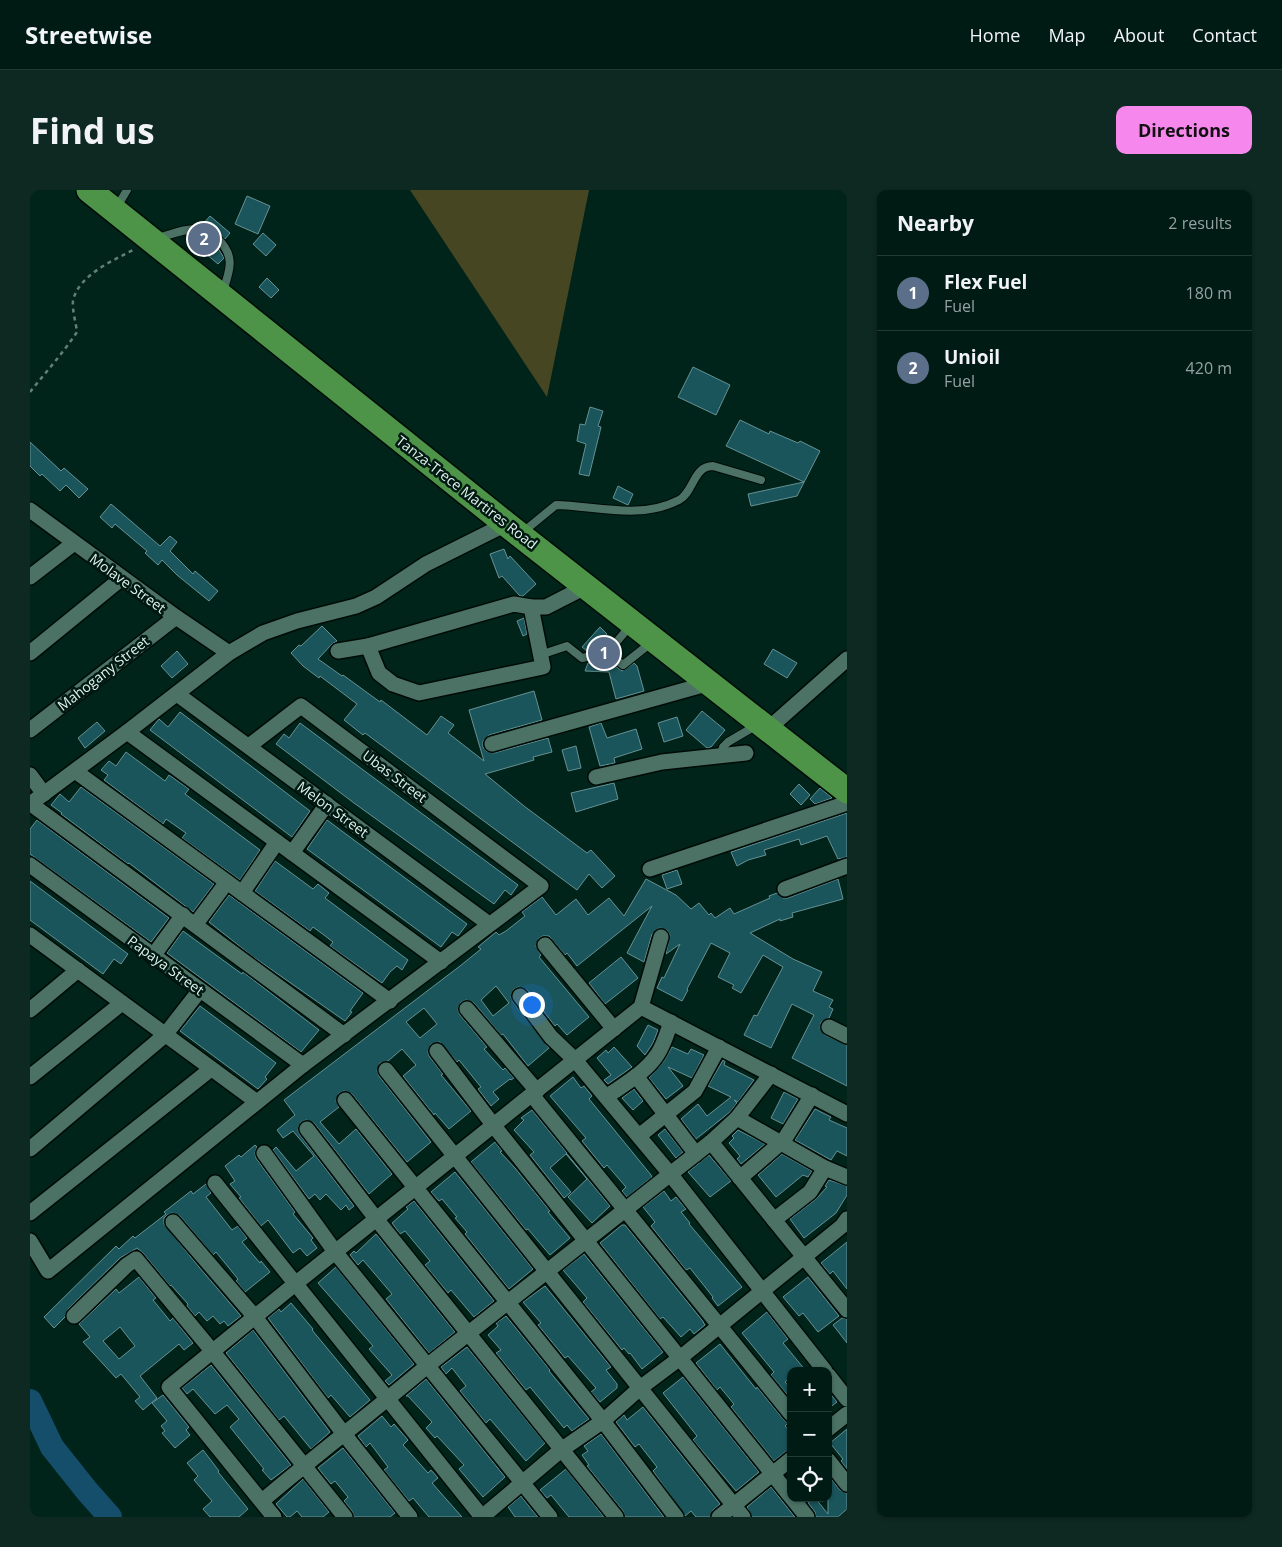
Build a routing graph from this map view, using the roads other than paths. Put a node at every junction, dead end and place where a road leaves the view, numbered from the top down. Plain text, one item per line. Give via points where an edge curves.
1 (88, 190) edge
2 (120, 200) edge
3 (151, 240) junction
4 (221, 296) junction
5 (761, 480) dead end
6 (30, 510) edge
7 (513, 529) junction
8 (74, 543) junction
9 (30, 577) edge
10 (122, 578) junction
11 (587, 586) junction
12 (531, 607) junction
13 (176, 617) junction
14 (634, 622) junction
15 (655, 639) junction
16 (368, 646) junction
17 (338, 651) dead end
18 (30, 653) edge
19 (229, 653) junction
20 (607, 653) junction
21 (540, 655) junction
22 (847, 659) edge
23 (710, 682) junction
24 (177, 694) junction
25 (764, 726) junction
26 (30, 730) edge
27 (127, 732) junction
28 (492, 744) dead end
29 (248, 746) junction
30 (746, 752) dead end
31 (721, 756) junction
32 (75, 771) junction
33 (30, 775) edge
34 (596, 777) dead end
35 (847, 791) edge
36 (44, 794) junction
37 (847, 803) edge
38 (30, 804) edge
39 (327, 804) junction
40 (276, 842) junction
41 (292, 853) junction
42 (30, 865) edge
43 (847, 866) edge
44 (650, 869) dead end
45 (227, 882) junction
46 (785, 889) dead end
47 (242, 893) junction
48 (183, 915) junction
49 (490, 924) junction
50 (195, 925) junction
51 (661, 937) dead end
52 (31, 938) edge
53 (545, 945) dead end
54 (153, 956) junction
55 (441, 962) junction
56 (78, 970) junction
57 (200, 990) junction
58 (520, 996) dead end
59 (390, 1001) junction
60 (122, 1003) junction
61 (641, 1007) junction
62 (467, 1009) dead end
63 (30, 1010) edge
64 (671, 1022) junction
65 (829, 1027) dead end
66 (614, 1029) junction
67 (165, 1035) junction
68 (344, 1035) junction
69 (847, 1036) edge
70 (719, 1047) junction
71 (437, 1051) dead end
72 (575, 1060) junction
73 (303, 1066) junction
74 (211, 1069) junction
75 (386, 1070) dead end
76 (771, 1074) junction
77 (636, 1076) junction
78 (30, 1077) edge
79 (534, 1093) junction
80 (812, 1095) junction
81 (606, 1097) junction
82 (345, 1100) dead end
83 (257, 1102) junction
84 (847, 1114) edge
85 (666, 1116) junction
86 (737, 1118) junction
87 (494, 1126) junction
88 (307, 1129) dead end
89 (639, 1136) junction
90 (711, 1142) junction
91 (781, 1143) junction
92 (30, 1149) edge
93 (264, 1153) dead end
94 (696, 1154) junction
95 (455, 1157) junction
96 (825, 1168) junction
97 (671, 1175) junction
98 (740, 1178) junction
99 (847, 1178) edge
100 (215, 1183) dead end
101 (415, 1189) junction
102 (625, 1209) junction
103 (30, 1214) edge
104 (377, 1220) junction
105 (774, 1220) junction
106 (173, 1222) dead end
107 (845, 1226) edge
108 (585, 1240) junction
109 (30, 1241) edge
110 (336, 1253) junction
111 (804, 1258) junction
112 (547, 1272) junction
113 (295, 1284) junction
114 (761, 1290) junction
115 (508, 1302) junction
116 (847, 1310) edge
117 (74, 1316) dead end
118 (255, 1317) junction
119 (719, 1326) junction
120 (469, 1332) junction
121 (213, 1352) junction
122 (680, 1358) junction
123 (427, 1366) junction
124 (822, 1367) edge
125 (832, 1380) edge
126 (640, 1388) junction
127 (847, 1399) edge
128 (387, 1400) junction
129 (789, 1412) edge
130 (847, 1414) edge
131 (603, 1421) junction
132 (832, 1426) edge
133 (344, 1434) junction
134 (561, 1450) junction
135 (787, 1462) edge
136 (304, 1465) junction
137 (832, 1465) edge
138 (772, 1474) junction
139 (522, 1484) junction
140 (847, 1484) edge
141 (787, 1493) edge
142 (262, 1500) junction
143 (794, 1502) edge
144 (734, 1505) junction
145 (274, 1517) edge
146 (345, 1517) edge
147 (410, 1517) edge
148 (482, 1517) edge
149 (550, 1517) edge
150 (616, 1517) edge
151 (676, 1517) edge
152 (719, 1517) edge
153 (743, 1517) edge
154 (807, 1517) edge

1 - 2 main road, Tanza-Trece Martires Road
2 - 3 main road, Tanza-Trece Martires Road
3 - 4 main road, Tanza-Trece Martires Road
3 - 4 lane via 202,229 214,235 230,255 230,271
4 - 7 main road, Tanza-Trece Martires Road
5 - 7 lane via 708,466 701,470 679,500 649,510 609,511 556,505
6 - 8 street, Molave Street
7 - 11 main road, Tanza-Trece Martires Road
7 - 19 street via 426,564 376,597 356,606 263,633
8 - 9 street
8 - 10 street, Molave Street
10 - 13 street, Molave Street
10 - 18 street
11 - 12 street via 546,607
11 - 14 main road, Tanza-Trece Martires Road
12 - 16 street via 514,604
12 - 21 street
13 - 19 street, Molave Street
13 - 26 street, Mahogany Street
14 - 15 main road, Tanza-Trece Martires Road
14 - 20 lane
15 - 20 lane via 623,665
15 - 23 main road, Tanza-Trece Martires Road
16 - 17 street
16 - 21 street via 379,673 393,684 419,693 543,668
19 - 24 street
20 - 21 lane via 582,658 567,646
22 - 25 street
23 - 25 main road, Tanza-Trece Martires Road
23 - 28 street
24 - 27 street
24 - 29 street, Melon Street
25 - 31 lane via 728,742
25 - 35 main road, Tanza-Trece Martires Road
27 - 32 street
27 - 40 street
29 - 39 street, Melon Street
29 - 49 street, Ubas Street via 302,706 541,886
30 - 31 street
31 - 34 street via 662,762
32 - 36 street
32 - 45 street
33 - 36 street
36 - 38 street
37 - 44 street
38 - 48 street
39 - 41 street
39 - 49 street, Melon Street
40 - 41 street
40 - 47 street
41 - 55 street
42 - 54 street, Papaya Street
43 - 46 street
45 - 47 street
45 - 50 street
47 - 59 street
48 - 50 street
48 - 54 street
49 - 55 street
50 - 68 street
51 - 61 street
52 - 56 street
53 - 66 street
54 - 57 street, Papaya Street
55 - 59 street
56 - 60 street
56 - 63 street
57 - 67 street
57 - 73 street, Papaya Street
58 - 72 street via 551,1037
59 - 68 street
60 - 67 street
60 - 78 street
61 - 64 street
61 - 66 street
62 - 79 street
64 - 70 street
64 - 77 street via 657,1055
65 - 69 street
66 - 72 street
67 - 74 street
67 - 92 street
68 - 73 street
70 - 76 street
70 - 85 street via 696,1091
71 - 87 street
72 - 79 street
72 - 81 street
73 - 83 street
74 - 83 street
74 - 103 street
75 - 95 street
76 - 80 street
76 - 86 street
77 - 81 street
77 - 85 street
79 - 87 street
79 - 102 street
80 - 84 street
80 - 91 street
81 - 89 street
82 - 101 street
83 - 109 street via 48,1271
85 - 89 street
85 - 94 street
86 - 90 street
86 - 91 street
87 - 95 street
87 - 108 street
88 - 104 street
89 - 97 street
90 - 94 street
90 - 98 street
91 - 96 street
91 - 98 street
93 - 110 street
94 - 97 street
95 - 101 street
95 - 112 street
96 - 99 street
96 - 105 street via 810,1192
97 - 102 street
97 - 114 street
98 - 105 street
100 - 113 street
101 - 104 street
101 - 115 street
102 - 108 street
102 - 119 street
104 - 110 street
104 - 120 street
105 - 111 street
106 - 118 street
107 - 111 street
108 - 112 street
108 - 122 street
110 - 113 street
110 - 123 street
111 - 114 street
111 - 116 street
112 - 115 street
112 - 126 street
113 - 118 street
113 - 128 street
114 - 119 street
114 - 124 street
115 - 120 street
115 - 131 street
117 - 121 street via 136,1259
118 - 121 street
118 - 133 street
119 - 122 street
119 - 129 street
120 - 123 street
120 - 134 street
121 - 136 street
121 - 142 street via 169,1387
122 - 126 street
122 - 138 street
123 - 128 street
123 - 139 street
125 - 127 street
126 - 131 street
126 - 144 street
128 - 133 street
128 - 148 street
130 - 132 street
131 - 134 street
131 - 151 street
133 - 136 street
133 - 147 street
134 - 139 street
134 - 150 street
135 - 138 street
136 - 142 street
136 - 146 street
137 - 140 street
138 - 141 street
138 - 144 street
139 - 148 street
139 - 149 street
142 - 145 street
143 - 154 street
144 - 152 street
144 - 153 street

